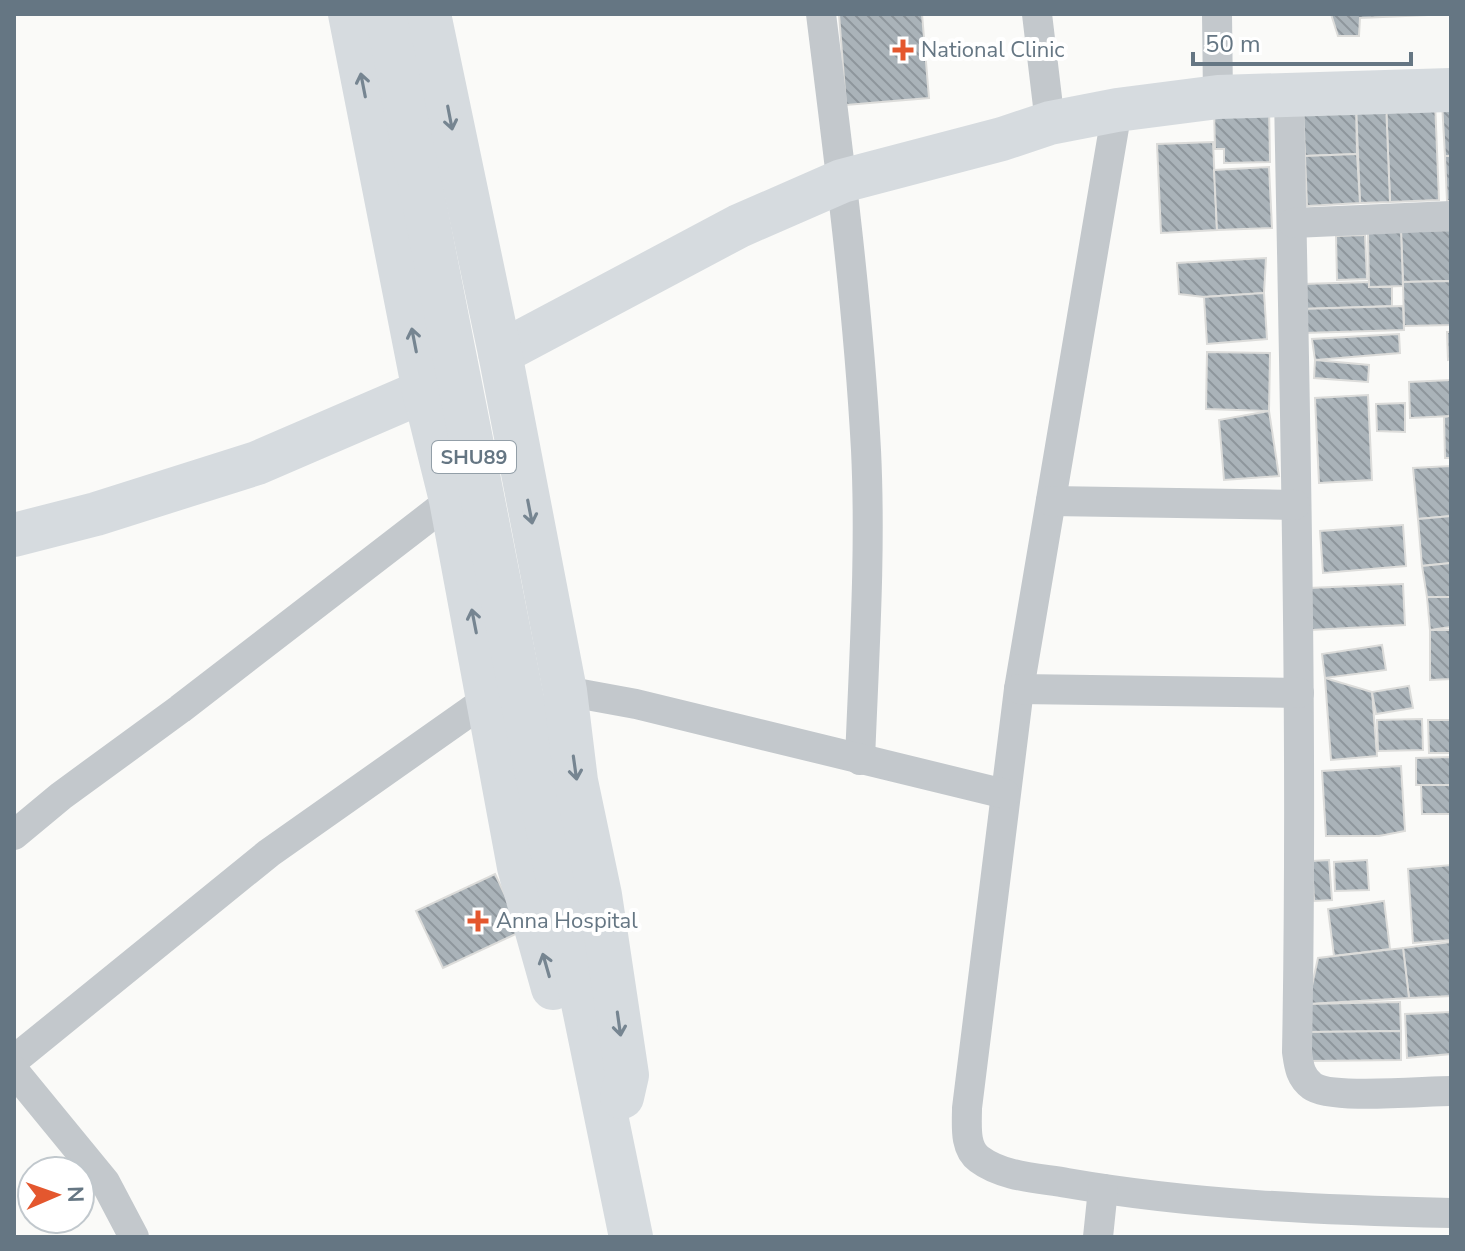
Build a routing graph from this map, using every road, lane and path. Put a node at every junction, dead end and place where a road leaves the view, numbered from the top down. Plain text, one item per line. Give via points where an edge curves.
1 (350, 14) edge
2 (387, 14) edge
3 (429, 14) edge
4 (821, 14) edge
5 (1037, 14) edge
6 (1217, 14) edge
7 (1451, 90) edge
8 (1289, 96) junction
9 (1218, 97) junction
10 (1117, 110) junction
11 (1050, 123) junction
12 (842, 181) junction
13 (1451, 216) edge
14 (1293, 223) junction
15 (500, 353) junction
16 (424, 391) junction
17 (451, 500) junction
18 (1051, 501) junction
19 (1295, 505) junction
20 (14, 535) edge
21 (1019, 689) junction
22 (565, 691) junction
23 (1299, 693) junction
24 (489, 698) junction
25 (860, 760) junction
26 (1005, 794) junction
27 (14, 835) edge
28 (14, 1060) edge
29 (14, 1071) edge
30 (1451, 1091) edge
31 (612, 1147) junction
32 (1103, 1189) junction
33 (1451, 1213) edge
34 (1376, 1224) edge
35 (134, 1237) edge
36 (631, 1237) edge
37 (1098, 1237) edge

16 -> 1 main road
2 - 31 main road, SHU89
3 -> 15 main road
4 - 12 street
5 - 11 street
6 - 9 street
7 - 8 main road
8 - 9 main road
8 - 14 street
9 - 10 main road
10 - 11 main road
10 - 18 street
11 - 12 main road
12 - 15 main road via 739,226
12 - 25 street via 866,453
13 - 14 street
14 - 19 street
15 -> 22 main road
16 - 17 main road
16 - 20 main road via 257,463
24 -> 17 main road
17 - 27 street
18 - 19 street
18 - 21 street
19 - 23 street
21 - 23 street
21 - 26 street
22 - 25 street
22 -> 31 main road via 627,1075
23 - 30 street via 1301,1075 1314,1088 1338,1094
24 - 28 street via 269,853
31 -> 24 main road via 583,1094 519,867
25 - 26 street
26 - 32 street via 967,1141 976,1157 997,1171
29 - 35 street via 105,1182
31 - 36 main road, SHU89
32 - 34 street
32 - 37 street
33 - 34 street

